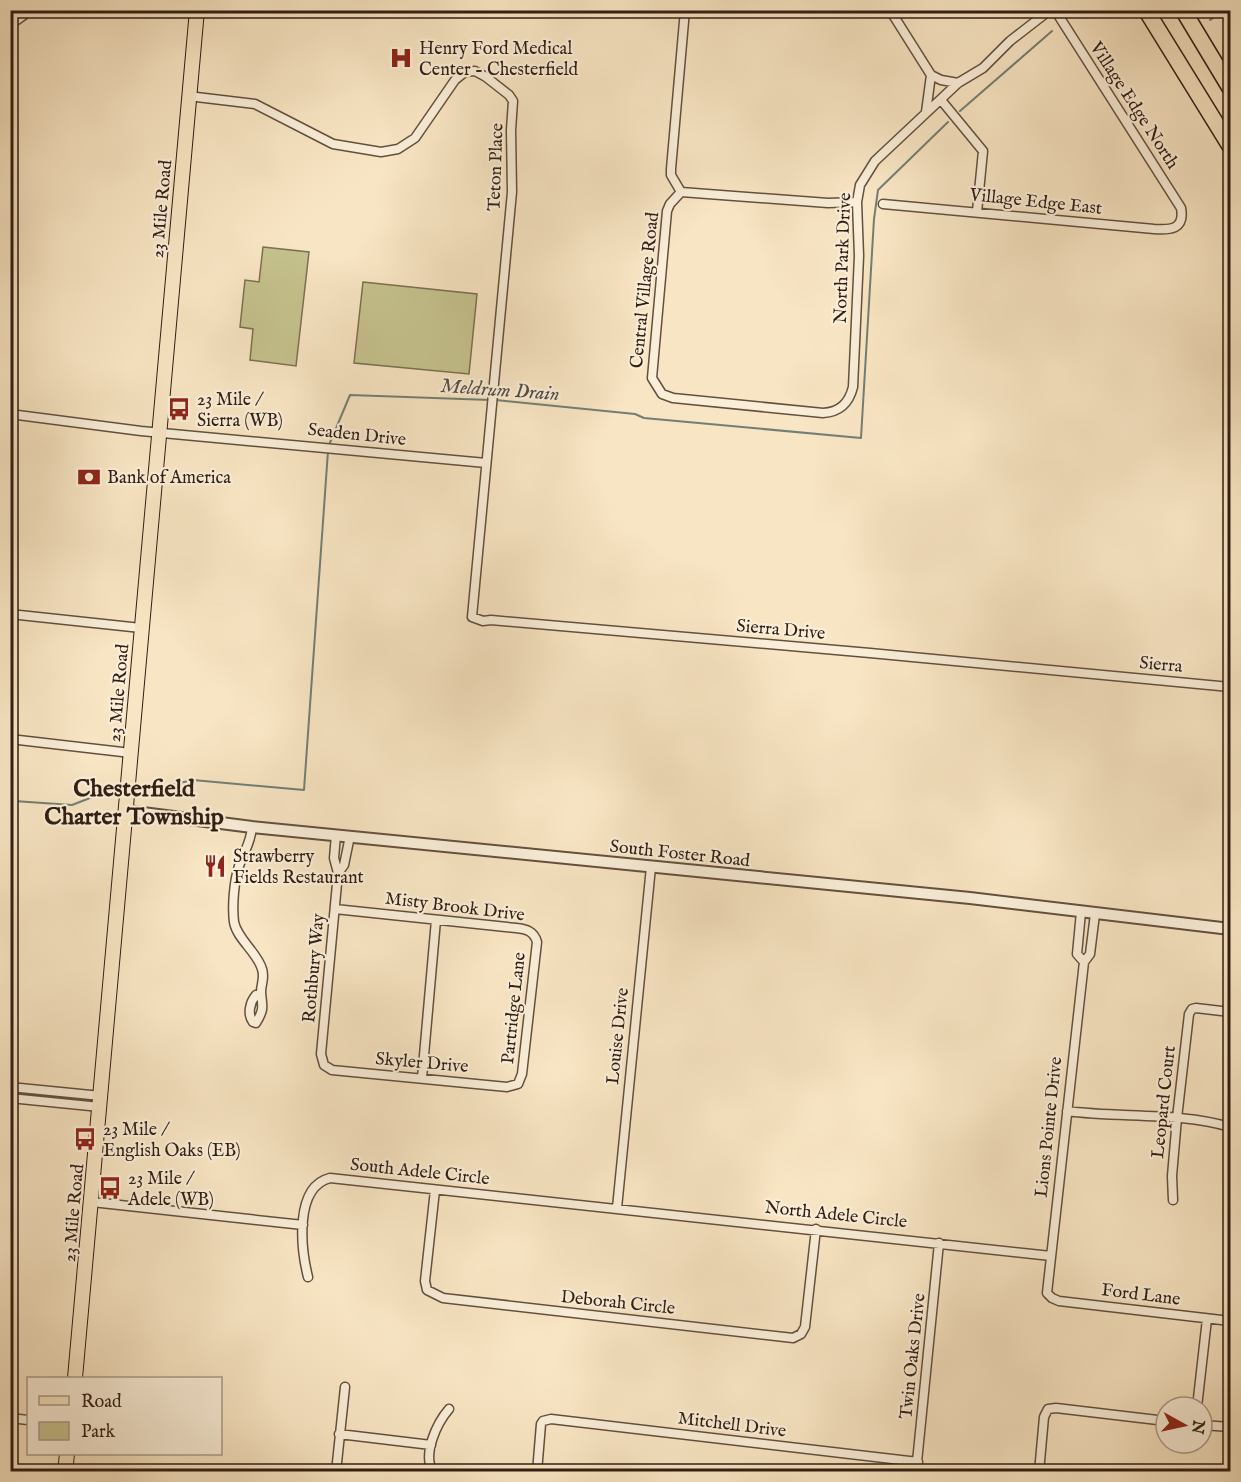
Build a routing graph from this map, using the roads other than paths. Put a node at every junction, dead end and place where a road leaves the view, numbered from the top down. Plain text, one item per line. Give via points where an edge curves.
1 (27, 10) edge
2 (197, 10) edge
3 (685, 10) edge
4 (891, 10) edge
5 (1050, 10) edge
6 (1055, 10) edge
7 (1146, 10) edge
8 (1183, 10) edge
9 (10, 20) edge
10 (931, 75) junction
11 (958, 83) junction
12 (1230, 88) edge
13 (188, 96) junction
14 (941, 100) junction
15 (926, 112) junction
16 (1230, 146) edge
17 (681, 192) junction
18 (857, 202) junction
19 (884, 204) dead end
20 (976, 212) junction
21 (1181, 220) joint
22 (842, 407) joint
23 (10, 414) edge
24 (159, 433) junction
25 (486, 463) junction
26 (10, 614) edge
27 (472, 617) joint
28 (141, 628) junction
29 (1089, 674) joint
30 (1230, 687) edge
31 (10, 739) edge
32 (131, 753) junction
33 (126, 811) junction
34 (252, 827) junction
35 (336, 835) junction
36 (350, 836) junction
37 (651, 867) junction
38 (338, 873) junction
39 (335, 909) junction
40 (1081, 912) junction
41 (1095, 914) junction
42 (436, 920) junction
43 (1230, 929) edge
44 (534, 935) joint
45 (1084, 962) junction
46 (1230, 1012) edge
47 (256, 1023) dead end
48 (324, 1065) joint
49 (422, 1078) junction
50 (518, 1084) joint
51 (10, 1086) edge
52 (10, 1098) edge
53 (101, 1101) junction
54 (1067, 1111) junction
55 (1177, 1118) junction
56 (1230, 1127) edge
57 (435, 1190) junction
58 (1173, 1200) dead end
59 (92, 1202) junction
60 (616, 1208) junction
61 (303, 1225) junction
62 (816, 1229) junction
63 (939, 1243) junction
64 (1051, 1256) junction
65 (308, 1277) dead end
66 (1049, 1296) joint
67 (1207, 1319) junction
68 (1230, 1321) edge
69 (75, 1377) edge
70 (345, 1387) dead end
71 (1198, 1395) edge
72 (449, 1410) dead end
73 (10, 1418) edge
74 (27, 1420) edge
75 (1154, 1420) edge
76 (1214, 1426) edge
77 (1230, 1427) edge
78 (339, 1434) junction
79 (431, 1445) junction
80 (67, 1455) edge
81 (918, 1462) junction
82 (65, 1472) edge
83 (336, 1472) edge
84 (432, 1472) edge
85 (537, 1472) edge
86 (916, 1472) edge
87 (1039, 1472) edge

1 - 9 street via 17,20
2 - 13 main road, 23 Mile Road
3 - 17 street via 670,169
4 - 10 street
5 - 11 street, North Park Drive via 983,68
6 - 21 street, Village Edge North via 1181,208
7 - 16 highway
8 - 12 highway
10 - 11 street
10 - 15 street
11 - 14 street, North Park Drive
13 - 24 main road, 23 Mile Road
13 - 25 street, Teton Place via 255,104 333,144 381,152 398,149 415,138 455,80 465,72 480,74 509,95 514,108 512,192
14 - 15 street, North Park Drive
14 - 20 street via 983,152
15 - 18 street, North Park Drive via 869,168
17 - 18 street
17 - 22 street, Central Village Road via 667,211 651,371 659,391 673,398 823,413
18 - 22 street, North Park Drive via 860,256 853,387
19 - 20 street, Village Edge East
20 - 21 street, Village Edge East via 1166,230 1175,228
23 - 24 street, Seaden Drive
24 - 25 street, Seaden Drive
24 - 28 main road, 23 Mile Road
25 - 27 street, Teton Place
26 - 28 street
27 - 29 street, Sierra Drive
28 - 32 main road, 23 Mile Road
29 - 30 street, Sierra
31 - 32 street
32 - 33 main road, 23 Mile Road
33 - 34 street, South Foster Road
33 - 53 main road, 23 Mile Road
34 - 35 street, South Foster Road
34 - 47 street via 250,844 238,869 234,921 264,978 264,1003
35 - 36 street, South Foster Road
35 - 38 street, Rothbury Way via 334,858
36 - 37 street, South Foster Road
36 - 38 street, Rothbury Way via 344,865
37 - 40 street, South Foster Road
37 - 60 street, Louise Drive
38 - 39 street, Rothbury Way
39 - 42 street, Misty Brook Drive
39 - 48 street, Rothbury Way via 321,1054
40 - 41 street, South Foster Road
40 - 45 street via 1077,954
41 - 43 street, South Foster Road
41 - 45 street via 1090,954
42 - 44 street, Misty Brook Drive via 516,928
42 - 49 street
44 - 50 street, Partridge Lane via 537,942
45 - 54 street, Lions Pointe Drive
46 - 55 street, Leopard Court via 1192,1010 1189,1014
48 - 49 street, Skyler Drive via 332,1070
49 - 50 street, Skyler Drive via 507,1088
51 - 53 street
52 - 53 street
53 - 59 main road, 23 Mile Road
54 - 55 street
54 - 64 street, Lions Pointe Drive
55 - 56 street
55 - 58 street, Leopard Court
57 - 60 street, South Adele Circle
57 - 61 street, South Adele Circle via 322,1180 306,1202
57 - 62 street, Deborah Circle via 425,1281 428,1290 437,1296 793,1338 805,1327
59 - 61 street
59 - 69 main road, 23 Mile Road
60 - 62 street, North Adele Circle
61 - 65 street, South Adele Circle
62 - 63 street, North Adele Circle
63 - 64 street, North Adele Circle
63 - 81 street, Twin Oaks Drive
64 - 66 street, Lions Pointe Drive
66 - 67 street, Ford Lane via 1059,1301
67 - 68 street, Ford Lane
67 - 71 street
70 - 78 street
72 - 79 street
73 - 74 street
75 - 87 street via 1048,1409
76 - 77 street
78 - 79 street
78 - 83 street
79 - 84 street
80 - 82 main road
81 - 85 street, Mitchell Drive via 551,1419 543,1421 540,1429
81 - 86 street, Twin Oaks Drive

